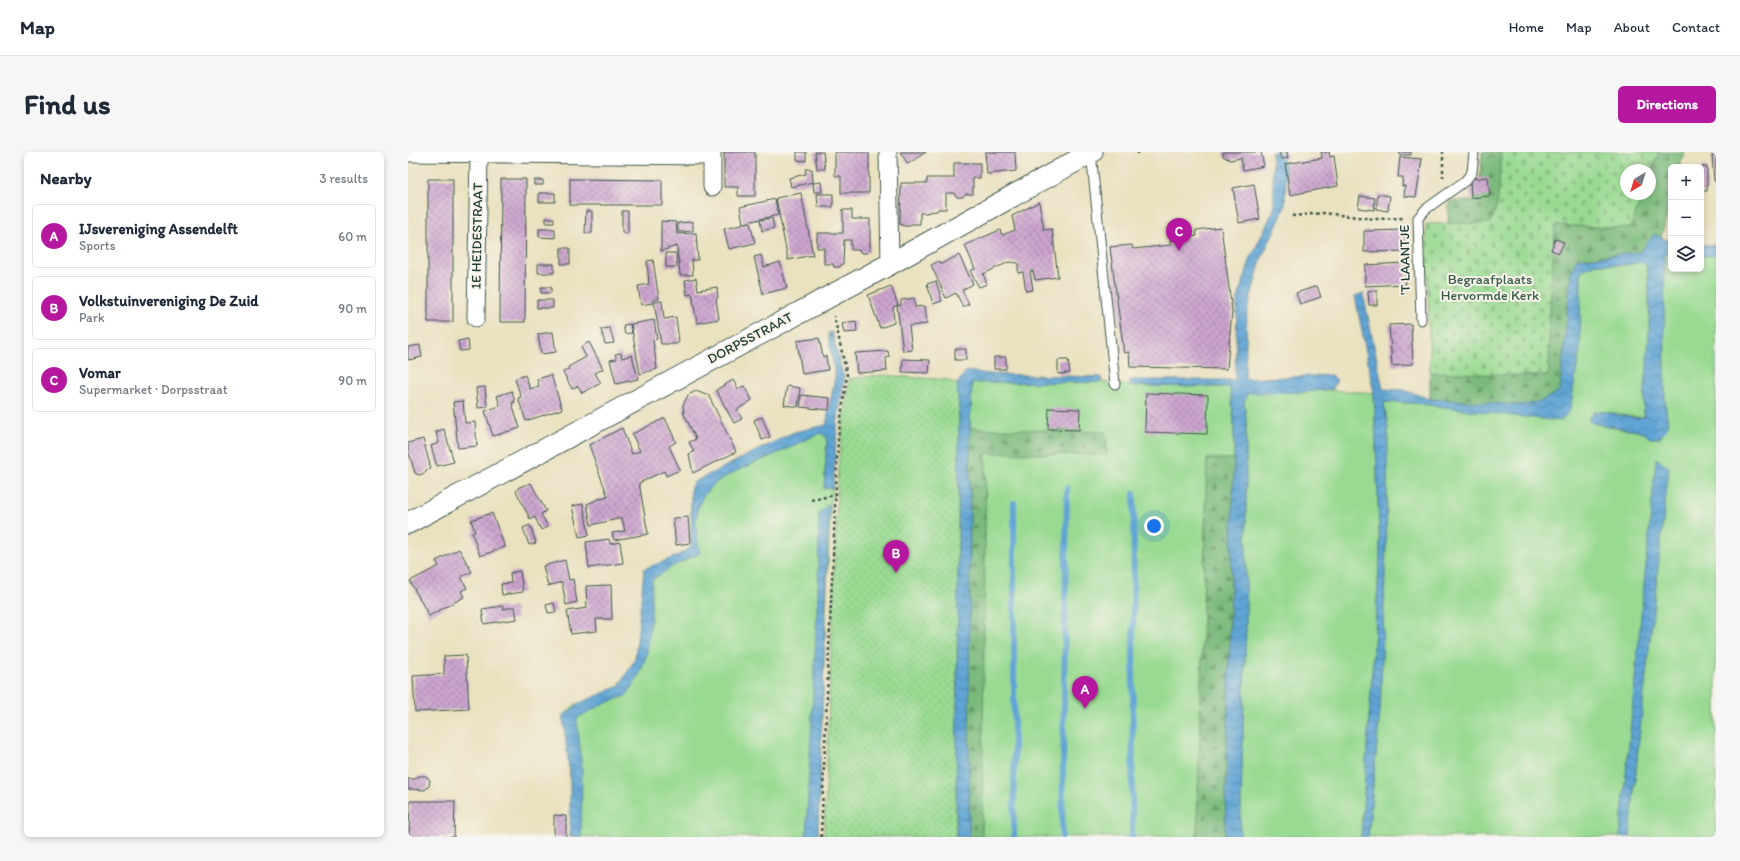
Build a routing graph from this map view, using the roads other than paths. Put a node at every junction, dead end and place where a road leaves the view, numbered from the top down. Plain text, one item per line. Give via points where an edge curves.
1 (888, 152) edge
2 (1092, 152) edge
3 (1474, 152) edge
4 (408, 153) edge
5 (479, 154) junction
6 (712, 154) edge
7 (712, 187) dead end
8 (890, 264) junction
9 (476, 318) dead end
10 (1421, 320) dead end
11 (1115, 384) dead end
12 (408, 523) edge

1 - 8 street
2 - 8 street, DORPSSTRAAT
2 - 11 lane
3 - 10 lane, 'T LAANTJE via 1472,172 1465,181 1426,209 1418,218
4 - 5 street
5 - 6 street
5 - 9 street, 1E HEIDESTRAAT
6 - 7 street
8 - 12 street, DORPSSTRAAT

